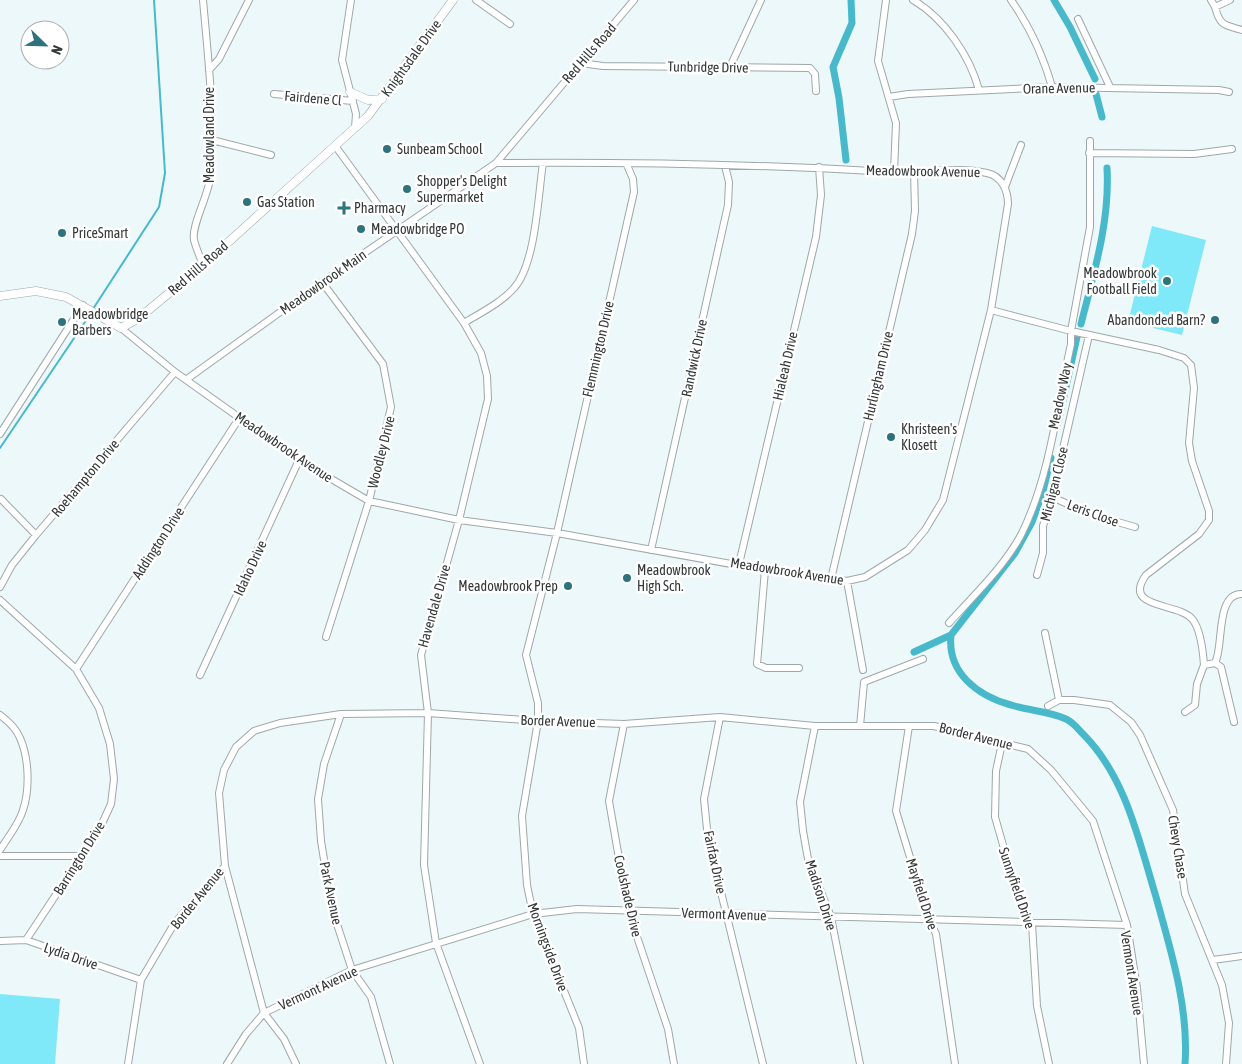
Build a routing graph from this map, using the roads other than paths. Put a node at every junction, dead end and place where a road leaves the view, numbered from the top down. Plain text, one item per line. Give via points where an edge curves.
1 (203, 0) edge
2 (249, 0) edge
3 (351, 0) edge
4 (453, 0) edge
5 (476, 0) edge
6 (634, 0) edge
7 (761, 0) edge
8 (886, 0) edge
9 (913, 0) edge
10 (1011, 0) edge
11 (1211, 0) edge
12 (1230, 0) edge
13 (1215, 7) junction
14 (1078, 19) dead end
15 (510, 24) dead end
16 (1242, 30) edge
17 (581, 63) junction
18 (730, 67) junction
19 (209, 70) junction
20 (1052, 87) junction
21 (1110, 87) junction
22 (979, 90) junction
23 (816, 91) dead end
24 (350, 92) junction
25 (1230, 92) dead end
26 (274, 94) dead end
27 (889, 97) junction
28 (382, 99) junction
29 (353, 101) junction
30 (543, 104) joint
31 (368, 116) joint
32 (356, 128) junction
33 (212, 140) junction
34 (1090, 141) dead end
35 (1021, 145) dead end
36 (336, 147) junction
37 (1232, 149) dead end
38 (1089, 153) junction
39 (271, 155) dead end
40 (543, 162) junction
41 (496, 163) junction
42 (627, 165) junction
43 (725, 166) junction
44 (819, 167) junction
45 (914, 171) junction
46 (894, 172) junction
47 (1005, 187) junction
48 (397, 230) junction
49 (203, 265) junction
50 (322, 282) junction
51 (0, 296) edge
52 (83, 305) junction
53 (991, 310) junction
54 (464, 323) junction
55 (121, 328) junction
56 (1071, 331) junction
57 (1089, 335) junction
58 (175, 372) junction
59 (188, 379) junction
60 (240, 417) junction
61 (0, 434) edge
62 (299, 460) junction
63 (1052, 497) junction
64 (0, 500) edge
65 (369, 501) junction
66 (459, 520) junction
67 (1135, 527) dead end
68 (556, 533) junction
69 (36, 536) junction
70 (652, 550) junction
71 (739, 564) junction
72 (765, 570) junction
73 (1037, 574) dead end
74 (831, 579) junction
75 (847, 581) junction
76 (0, 587) edge
77 (1242, 594) edge
78 (0, 600) edge
79 (949, 623) dead end
80 (1045, 633) dead end
81 (326, 637) dead end
82 (923, 659) dead end
83 (1215, 662) junction
84 (1204, 665) junction
85 (799, 668) dead end
86 (76, 669) junction
87 (863, 670) dead end
88 (200, 675) dead end
89 (1059, 700) junction
90 (1048, 706) dead end
91 (1184, 712) dead end
92 (428, 713) junction
93 (341, 714) junction
94 (0, 715) edge
95 (720, 717) junction
96 (538, 721) junction
97 (1234, 722) dead end
98 (624, 724) junction
99 (815, 726) junction
100 (860, 726) junction
101 (909, 726) junction
102 (1002, 743) junction
103 (0, 850) edge
104 (0, 856) edge
105 (82, 856) junction
106 (226, 866) junction
107 (628, 910) junction
108 (533, 914) junction
109 (727, 914) junction
110 (831, 918) junction
111 (930, 920) junction
112 (1032, 924) junction
113 (1127, 925) junction
114 (26, 940) junction
115 (0, 941) edge
116 (436, 943) junction
117 (1242, 956) edge
118 (1213, 960) junction
119 (352, 970) junction
120 (141, 980) junction
121 (264, 1013) junction
122 (128, 1064) edge
123 (227, 1064) edge
124 (296, 1064) edge
125 (390, 1064) edge
126 (480, 1064) edge
127 (584, 1064) edge
128 (674, 1064) edge
129 (763, 1064) edge
130 (860, 1064) edge
131 (955, 1064) edge
132 (1048, 1064) edge
133 (1144, 1064) edge
134 (1226, 1064) edge

1 - 19 street, Meadowland Drive
2 - 19 street via 219,59
3 - 24 street via 342,60
4 - 28 main road, Knightsdale Drive
5 - 15 street
6 - 17 street, Red Hills Road
7 - 18 street
8 - 27 street via 878,61
9 - 22 street via 935,17 966,58
10 - 20 street via 1030,28 1045,61
11 - 13 street
12 - 13 street
13 - 16 street via 1223,25
14 - 21 street
17 - 18 street, Tunbridge Drive
17 - 30 street, Red Hills Road
18 - 23 street, Tunbridge Drive via 812,69
19 - 33 street, Meadowland Drive
20 - 21 street, Orane Avenue
20 - 22 street, Orane Avenue
21 - 25 street, Orane Avenue
22 - 27 street, Orane Avenue
24 - 28 main road via 368,100
24 - 29 street
26 - 29 street, Fairdene Cl
27 - 46 street via 896,123
28 - 31 main road, Knightsdale Drive
29 - 32 street
30 - 41 street, Meadowbrook Main
31 - 32 main road, Red Hills Road
32 - 36 main road, Red Hills Road
33 - 39 street
33 - 49 street, Meadowland Drive via 208,193 194,238
34 - 38 street, Meadow Way
35 - 47 street
36 - 48 street, Havendale Drive
36 - 49 main road, Red Hills Road
37 - 38 street via 1194,154
38 - 56 street, Meadow Way via 1090,227
40 - 41 street, Meadowbrook Avenue
40 - 42 street, Meadowbrook Avenue
40 - 54 street via 534,233 522,278 514,288
41 - 48 street, Meadowbrook Main
42 - 43 street, Meadowbrook Avenue
42 - 68 street, Flemmington Drive via 634,192
43 - 44 street, Meadowbrook Avenue
43 - 70 street, Randwick Drive via 729,182 728,205
44 - 46 street, Meadowbrook Avenue
44 - 71 street, Hialeah Drive via 821,195 816,237
45 - 46 street, Meadowbrook Avenue
45 - 47 street, Meadowbrook Avenue via 988,173
45 - 74 street, Hurlingham Drive via 912,234
47 - 53 street, Meadowbrook Avenue via 1008,204
48 - 50 street, Meadowbrook Main
48 - 54 street, Havendale Drive
49 - 55 main road, Red Hills Road via 139,318
50 - 59 street, Meadowbrook Main
50 - 65 street, Woodley Drive via 383,364 388,387 391,407
51 - 52 main road via 36,291 66,297
52 - 55 main road
52 - 61 street
53 - 56 street
53 - 75 street, Meadowbrook Avenue via 942,500 925,530 908,550 864,577
54 - 66 street, Havendale Drive via 481,353 488,399
55 - 58 street, Meadowbrook Avenue
56 - 57 street
56 - 79 street, Meadow Way via 1043,476 1031,512 1009,554
57 - 63 street, Michigan Close
57 - 84 street via 1159,350 1184,358 1191,365 1194,388 1192,461 1209,520 1199,534 1146,575 1141,585 1144,599 1150,603 1186,612 1194,620
58 - 59 street, Meadowbrook Avenue
58 - 69 street, Roehampton Drive
59 - 60 street, Meadowbrook Avenue
60 - 62 street, Meadowbrook Avenue
60 - 86 street, Addington Drive
62 - 65 street, Meadowbrook Avenue
62 - 88 street, Idaho Drive
63 - 67 street, Leris Close via 1090,514
63 - 73 street, Michigan Close via 1043,526 1043,553
64 - 69 street
65 - 66 street, Meadowbrook Avenue
65 - 81 street, Woodley Drive
66 - 68 street, Meadowbrook Avenue
66 - 92 street, Havendale Drive via 420,655
68 - 70 street, Meadowbrook Avenue
68 - 96 street, Morningside Drive via 526,655 538,703
69 - 76 street, Roehampton Drive
70 - 71 street, Meadowbrook Avenue
71 - 72 street, Meadowbrook Avenue
72 - 74 street, Meadowbrook Avenue
72 - 85 street via 758,664 766,668
74 - 75 street, Meadowbrook Avenue
75 - 87 street
77 - 83 street via 1233,596 1225,606
78 - 86 street, Barrington Drive
80 - 89 street
82 - 100 street via 864,682
83 - 84 street
83 - 97 street via 1221,667
84 - 91 street via 1197,684 1195,705
86 - 105 street, Barrington Drive via 99,708 110,744 114,780 111,804
89 - 90 street
89 - 118 street, Chevy Chase via 1110,705 1131,722 1140,735 1172,810 1185,894
92 - 93 street, Border Avenue
92 - 96 street, Border Avenue
92 - 116 street, Havendale Drive via 424,865
93 - 106 street, Border Avenue via 254,731 236,747 224,770 219,793
93 - 119 street, Park Avenue via 324,764 318,799 332,909
94 - 103 street via 20,738 27,779 23,812
95 - 98 street, Border Avenue
95 - 99 street, Border Avenue
95 - 109 street, Fairfax Drive via 704,799 708,839
96 - 98 street, Border Avenue
96 - 108 street, Morningside Drive via 522,816 527,885
98 - 107 street, Coolshade Drive via 609,801
99 - 100 street, Border Avenue
99 - 110 street, Madison Drive via 800,802 808,859
100 - 101 street, Border Avenue
101 - 102 street, Border Avenue via 934,726
101 - 111 street, Mayfield Drive via 896,811
102 - 112 street, Sunnyfield Drive via 996,771 995,817 1023,915
102 - 113 street, Border Avenue via 1028,749 1040,758 1090,816
104 - 105 street
105 - 114 street, Barrington Drive
106 - 120 street, Border Avenue via 174,924
106 - 121 street
107 - 108 street, Vermont Avenue via 577,909
107 - 109 street, Vermont Avenue
107 - 128 street, Coolshade Drive via 668,1029
108 - 116 street, Vermont Avenue
108 - 127 street, Morningside Drive via 579,1028
109 - 110 street, Vermont Avenue
109 - 129 street, Fairfax Drive
110 - 111 street, Vermont Avenue
110 - 130 street, Madison Drive
111 - 112 street, Vermont Avenue
111 - 131 street, Mayfield Drive via 936,934
112 - 113 street, Vermont Avenue
112 - 132 street, Sunnyfield Drive via 1037,1006
113 - 133 street, Vermont Avenue
114 - 115 street, Lydia Drive
114 - 120 street, Lydia Drive
116 - 119 street, Vermont Avenue
116 - 126 street, Havendale Drive
117 - 118 street
118 - 134 street, Chevy Chase via 1222,985 1229,1024
119 - 121 street, Vermont Avenue
119 - 125 street, Park Avenue via 371,998
120 - 122 street, Border Avenue
121 - 123 street, Vermont Avenue
121 - 124 street via 284,1039

